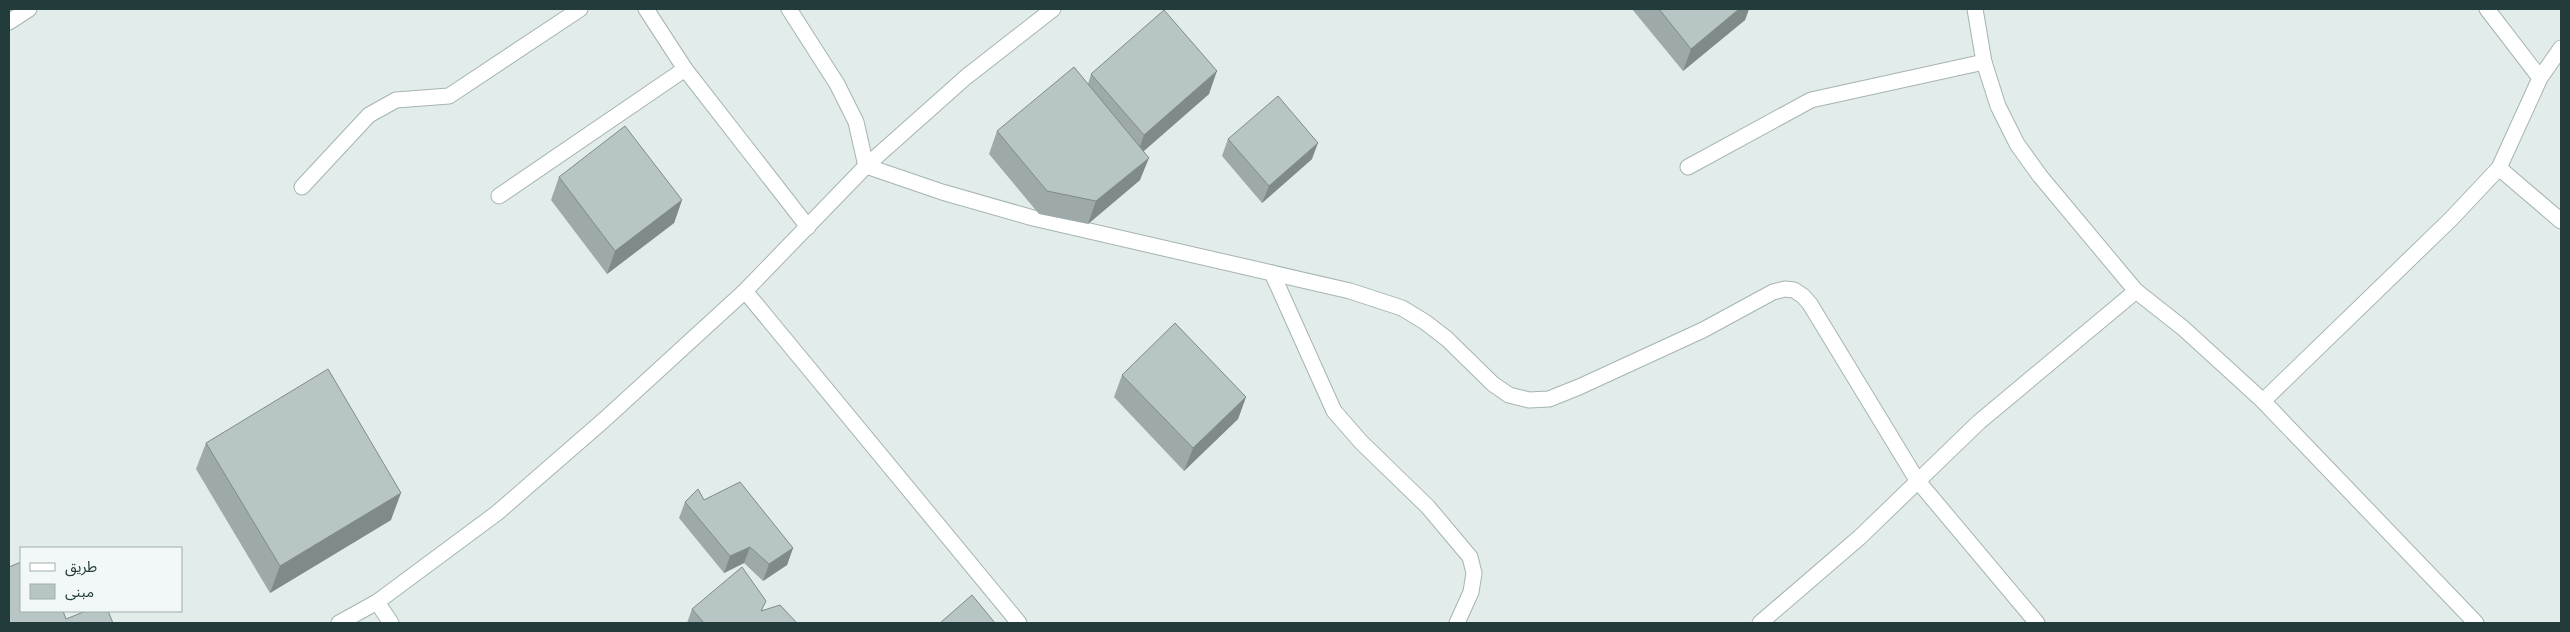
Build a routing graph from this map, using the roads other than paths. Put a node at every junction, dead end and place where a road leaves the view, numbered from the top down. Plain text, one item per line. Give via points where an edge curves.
1 (30, 9) edge
2 (580, 9) edge
3 (646, 9) edge
4 (789, 9) edge
5 (1053, 9) edge
6 (1974, 9) edge
7 (2487, 9) edge
8 (9, 22) edge
9 (2561, 48) edge
10 (1984, 62) junction
11 (685, 69) junction
12 (2540, 78) junction
13 (866, 166) junction
14 (1688, 167) dead end
15 (2499, 168) junction
16 (302, 187) dead end
17 (499, 196) dead end
18 (2561, 221) edge
19 (808, 227) junction
20 (1272, 273) junction
21 (745, 291) junction
22 (2136, 292) junction
23 (2263, 401) junction
24 (1917, 480) junction
25 (377, 602) junction
26 (339, 623) edge
27 (391, 623) edge
28 (1019, 623) edge
29 (1457, 623) edge
30 (1760, 623) edge
31 (2037, 623) edge
32 (2476, 623) edge

1 - 8 street
2 - 16 street via 449,96 396,100 369,115
3 - 11 street
4 - 13 street via 837,84 856,122
5 - 13 street via 966,77
6 - 10 street
7 - 12 street
9 - 12 street
10 - 14 street via 1811,100
10 - 22 street via 1998,106 2017,144
11 - 17 street
11 - 19 street
12 - 15 street
13 - 19 street
13 - 20 street via 1033,218
15 - 18 street
15 - 23 street via 2451,219
19 - 21 street
20 - 24 street via 1350,291 1402,308 1447,339 1493,384 1510,395 1528,400 1549,399 1579,387 1703,330 1773,292 1794,290 1803,296 1823,323
20 - 29 street via 1334,411 1428,507 1470,557 1474,574 1471,592
21 - 25 street via 497,513
21 - 28 street
22 - 23 street via 2183,328
22 - 24 street via 1979,422
23 - 32 street
24 - 30 street via 1860,537
24 - 31 street
25 - 26 street
25 - 27 street

